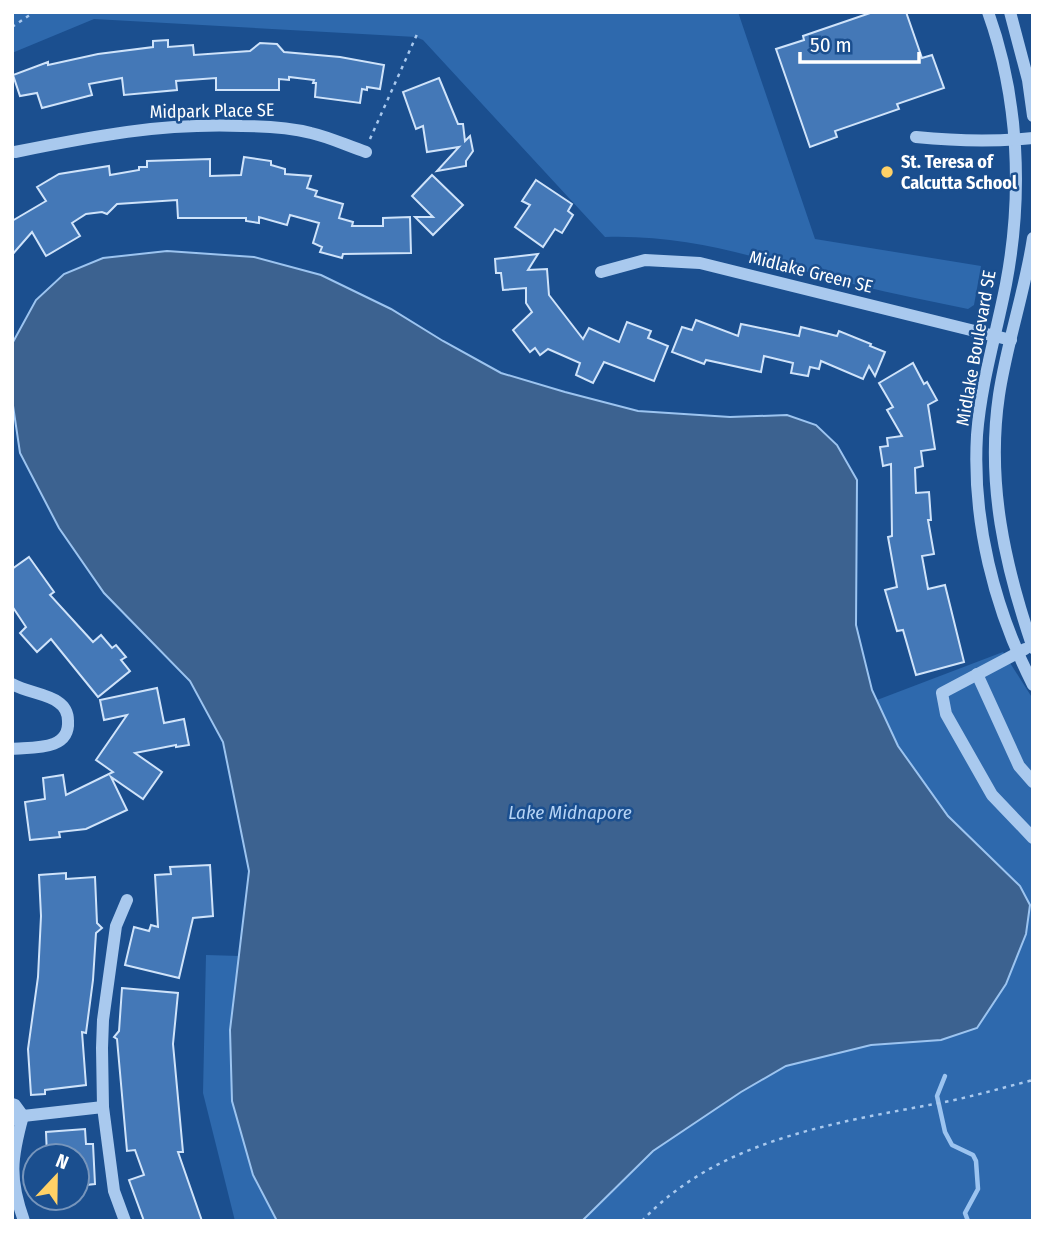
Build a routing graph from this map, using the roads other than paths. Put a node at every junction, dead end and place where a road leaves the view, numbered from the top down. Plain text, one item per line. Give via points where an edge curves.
1 (988, 12) edge
2 (1010, 12) edge
3 (1033, 116) edge
4 (916, 137) dead end
5 (1033, 138) edge
6 (1015, 140) junction
7 (13, 151) edge
8 (366, 152) road end
9 (1033, 238) edge
10 (601, 272) dead end
11 (994, 336) junction
12 (1011, 340) junction
13 (1032, 647) edge
14 (1017, 652) junction
15 (977, 674) junction
16 (12, 684) edge
17 (1033, 685) edge
18 (12, 748) edge
19 (1033, 782) edge
20 (1033, 838) edge
21 (127, 900) dead end
22 (12, 1104) edge
23 (103, 1107) junction
24 (18, 1118) edge
25 (24, 1221) edge
26 (125, 1221) edge

1 - 6 street, Midlake Boulevard SE via 1006,75
2 - 3 street
4 - 6 street
5 - 6 street
6 - 11 street, Midlake Boulevard SE via 1012,243
7 - 8 street, Midpark Place SE via 126,131 220,125 292,129
9 - 12 street, Midlake Boulevard SE
10 - 11 street, Midlake Green SE via 645,260 700,263
11 - 12 street, Midlake Green SE
11 - 14 street, Midlake Boulevard SE via 980,406 978,497 987,559
12 - 13 street, Midlake Boulevard SE via 996,424 995,480 1007,562
13 - 14 street
14 - 15 street
14 - 17 street, Midlake Boulevard SE
15 - 19 street via 1019,766
15 - 20 street via 942,693 946,714 992,796
16 - 18 street via 58,702 68,718 66,733 56,744
21 - 23 street via 116,926 103,1020
22 - 24 street
23 - 24 street
23 - 26 street via 114,1191
24 - 25 street via 12,1158 15,1194

